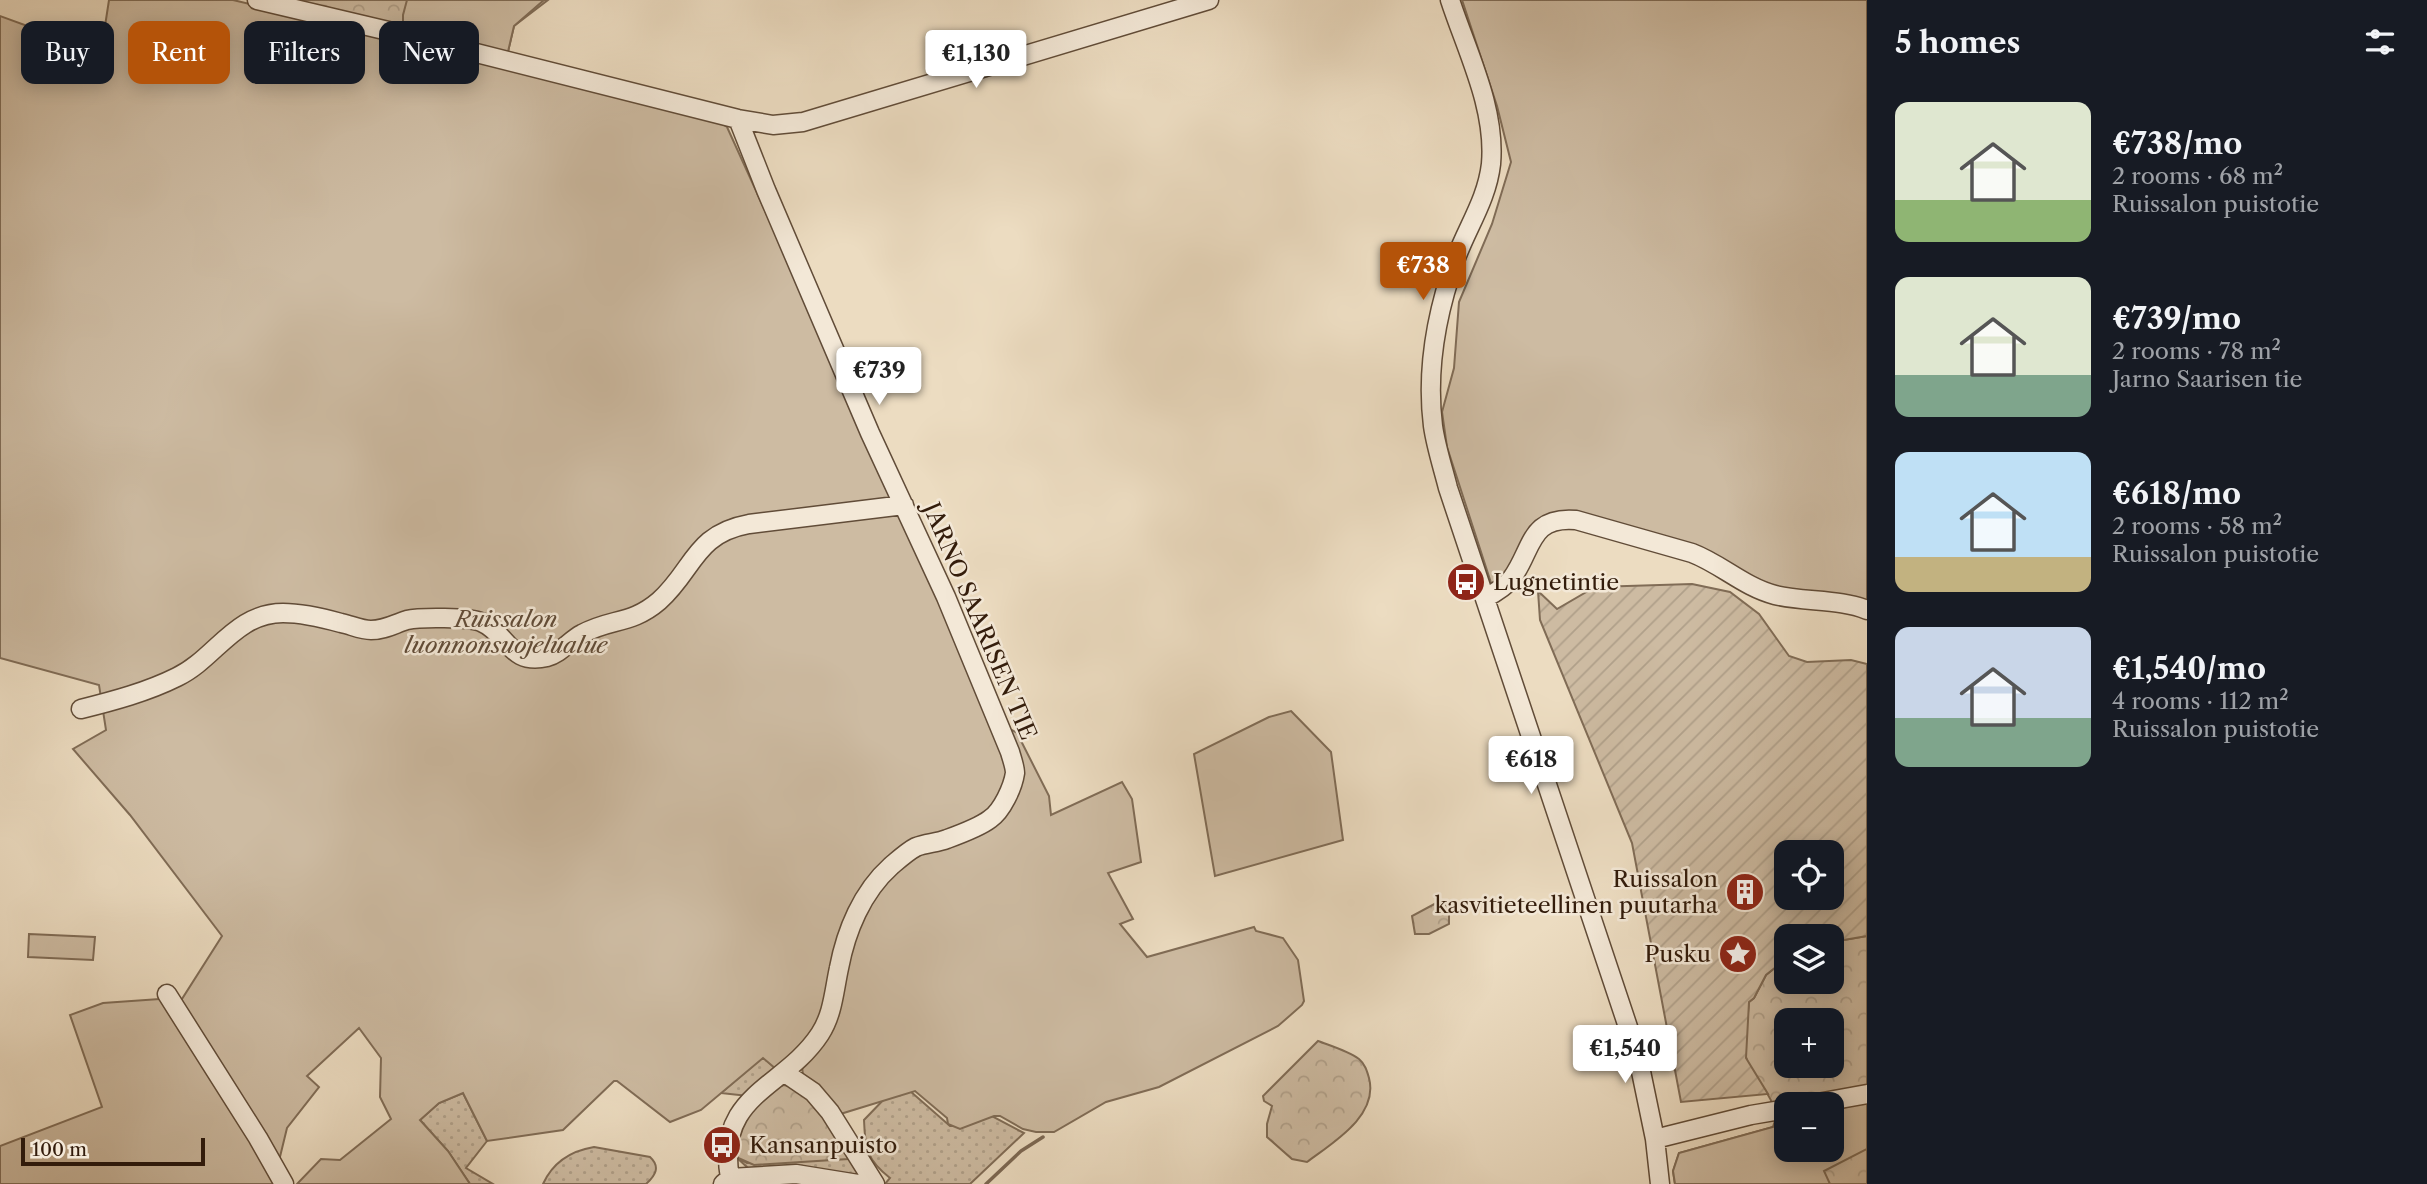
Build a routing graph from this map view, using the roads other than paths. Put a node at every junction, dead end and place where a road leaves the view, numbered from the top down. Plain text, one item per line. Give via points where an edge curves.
1 (257, 0) edge
2 (1209, 0) edge
3 (1450, 0) edge
4 (738, 119) junction
5 (904, 505) junction
6 (1485, 598) junction
7 (1867, 610) edge
8 (81, 709) dead end
9 (167, 994) dead end
10 (785, 1073) junction
11 (1867, 1094) edge
12 (1844, 1098) edge
13 (1774, 1111) edge
14 (1655, 1139) junction
15 (726, 1181) edge
16 (284, 1184) edge
17 (858, 1184) edge
18 (875, 1184) edge
19 (1660, 1184) edge

1 - 4 street
2 - 4 street via 803,122 773,125
3 - 6 street via 1485,104 1491,163 1484,198 1457,256 1441,310 1432,368 1433,426 1448,488
4 - 5 street, JARNO SAARISEN TIE
5 - 8 street via 728,528 706,542 653,605 625,621 584,632 547,657 519,656 480,621 408,620 368,630 284,613 260,616 232,631 204,660 178,677
5 - 10 street, JARNO SAARISEN TIE via 1015,772 991,819 946,840 915,847 871,888 844,946 827,1020
6 - 7 street via 1510,580 1538,530 1563,519 1692,553 1776,595
6 - 14 street via 1638,1057
9 - 16 street
10 - 15 street, JARNO SAARISEN TIE via 752,1096 741,1112 732,1132
10 - 18 street via 813,1092 830,1112
11 - 12 street
13 - 14 street
14 - 19 street
15 - 17 street via 796,1174

